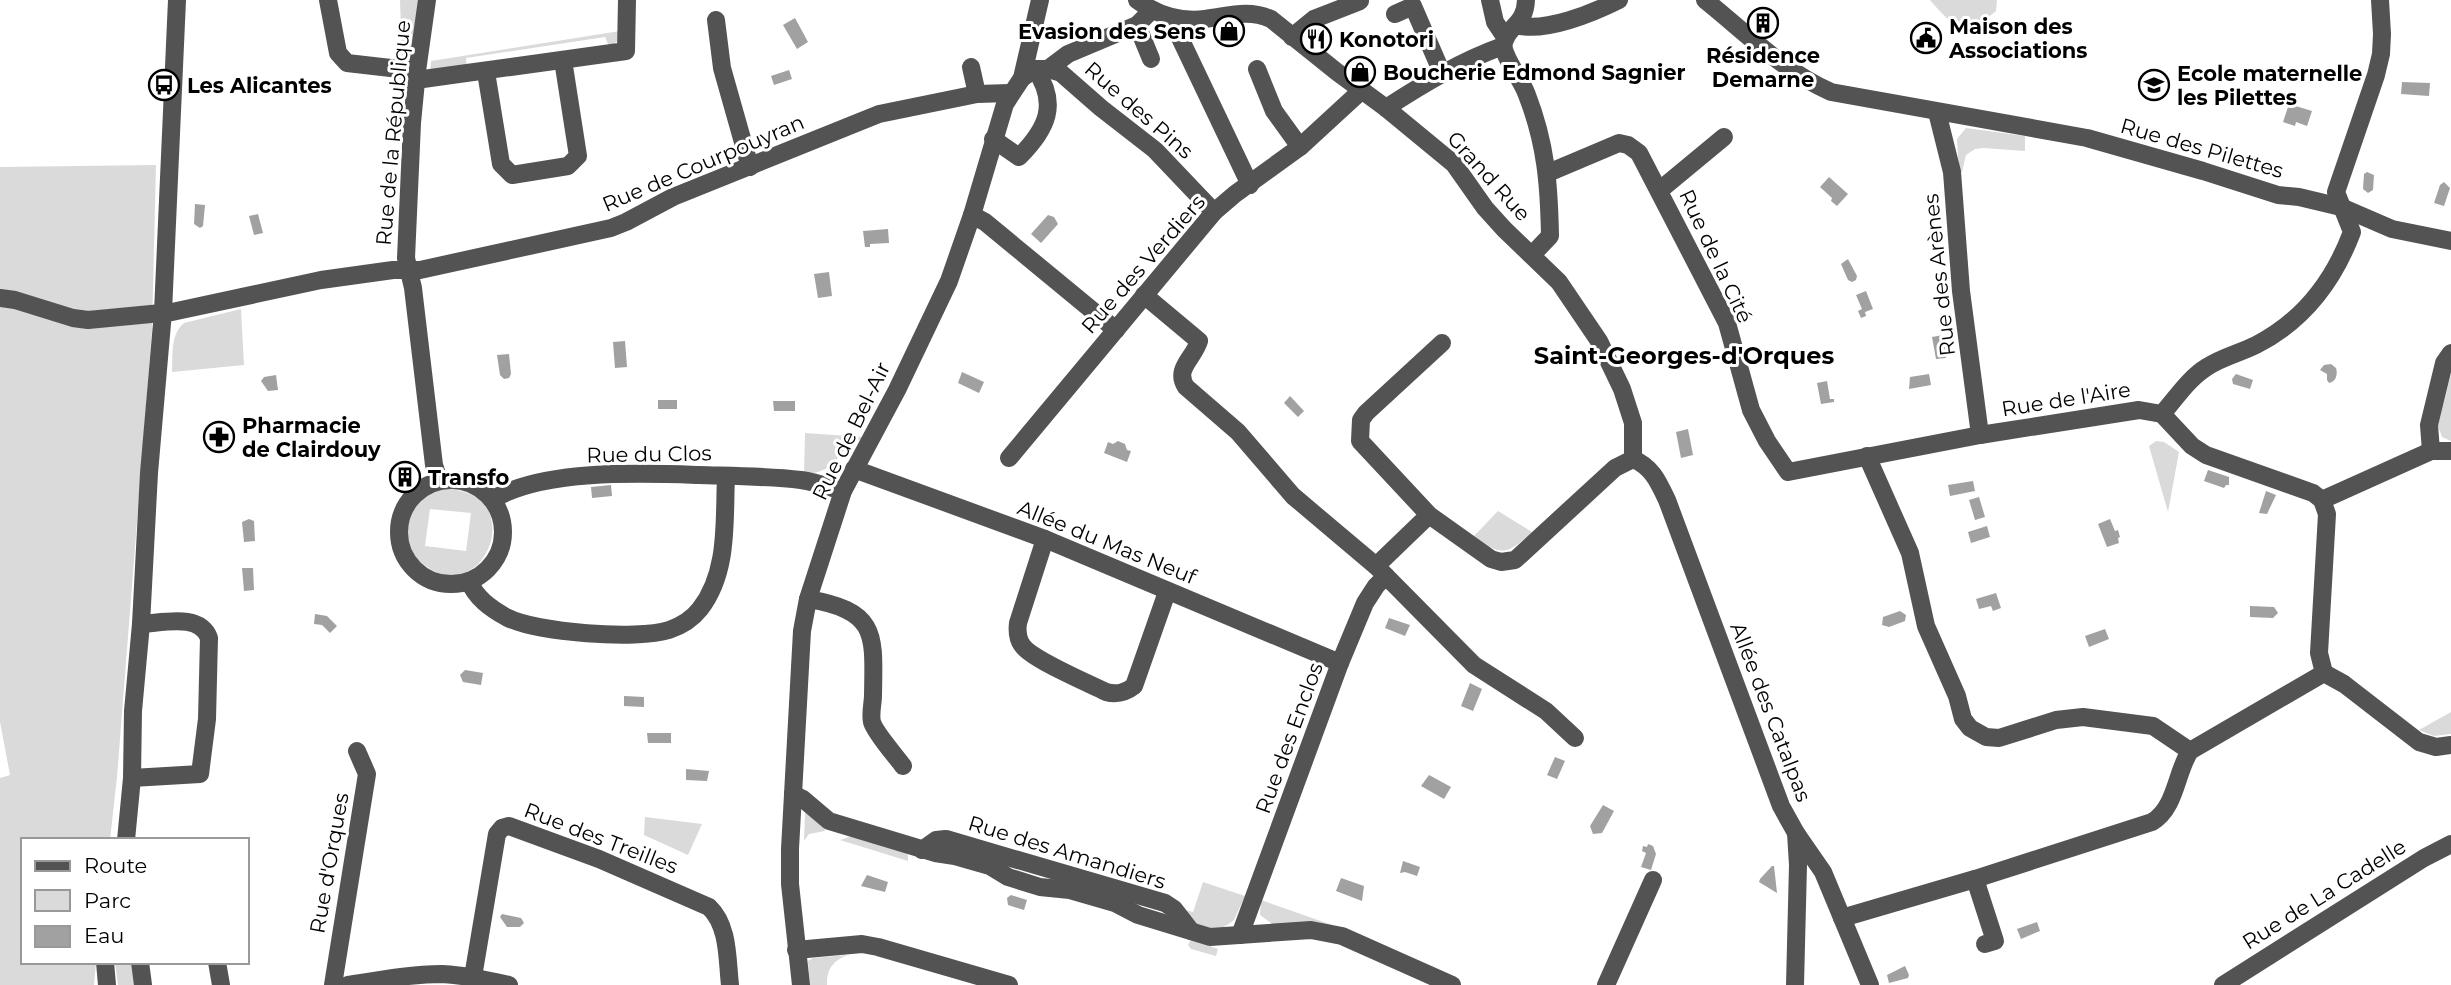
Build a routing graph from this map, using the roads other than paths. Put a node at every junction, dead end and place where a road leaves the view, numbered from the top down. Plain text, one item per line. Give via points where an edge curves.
1 (177, 0) edge
2 (328, 0) edge
3 (427, 0) edge
4 (627, 0) edge
5 (1040, 0) edge
6 (1490, 0) edge
7 (1526, 0) edge
8 (1619, 0) edge
9 (1705, 0) edge
10 (2379, 0) edge
11 (1360, 1) edge
12 (1144, 5) edge
13 (1249, 6) edge
14 (1395, 13) dead end
15 (1170, 17) junction
16 (716, 20) dead end
17 (1137, 25) junction
18 (1512, 32) junction
19 (1292, 37) junction
20 (1151, 59) dead end
21 (563, 60) junction
22 (971, 67) dead end
23 (1257, 69) dead end
24 (486, 72) junction
25 (1035, 72) junction
26 (1443, 74) junction
27 (417, 75) junction
28 (1362, 90) junction
29 (1010, 93) junction
30 (977, 94) junction
31 (1386, 108) junction
32 (1937, 112) junction
33 (1724, 137) dead end
34 (993, 139) junction
35 (1300, 147) junction
36 (750, 167) junction
37 (1548, 173) junction
38 (1250, 185) junction
39 (1660, 190) junction
40 (2340, 207) junction
41 (1214, 212) junction
42 (972, 215) junction
43 (2451, 241) edge
44 (1532, 255) junction
45 (407, 270) junction
46 (1144, 295) junction
47 (0, 298) edge
48 (163, 312) junction
49 (1116, 330) junction
50 (1442, 343) dead end
51 (2451, 353) edge
52 (2162, 414) junction
53 (1980, 435) junction
54 (2431, 451) junction
55 (2451, 451) edge
56 (1867, 456) junction
57 (1009, 458) dead end
58 (1633, 459) junction
59 (854, 469) junction
60 (1788, 472) joint
61 (726, 476) junction
62 (439, 481) junction
63 (843, 491) junction
64 (492, 500) junction
65 (2322, 500) junction
66 (1429, 515) junction
67 (1045, 539) junction
68 (1381, 571) junction
69 (470, 581) junction
70 (1167, 592) junction
71 (807, 599) junction
72 (141, 624) junction
73 (1340, 663) junction
74 (2324, 673) junction
75 (1575, 738) dead end
76 (2451, 745) edge
77 (357, 751) dead end
78 (2190, 751) junction
79 (903, 766) dead end
80 (132, 778) junction
81 (793, 794) junction
82 (1796, 833) junction
83 (127, 837) edge
84 (2451, 844) edge
85 (1975, 879) junction
86 (1653, 880) dead end
87 (1842, 918) junction
88 (1240, 935) junction
89 (1985, 944) dead end
90 (796, 950) junction
91 (105, 964) edge
92 (141, 964) edge
93 (217, 964) edge
94 (473, 977) junction
95 (107, 985) edge
96 (143, 985) edge
97 (221, 985) edge
98 (333, 985) edge
99 (348, 985) edge
100 (509, 985) edge
101 (730, 985) edge
102 (801, 985) edge
103 (1009, 985) edge
104 (1452, 985) edge
105 (1606, 985) edge
106 (1795, 985) edge
107 (1870, 985) edge
108 (2223, 985) edge

1 - 48 street
2 - 27 street via 338,52 347,64
3 - 27 street, Rue de la République
4 - 21 street via 626,51
5 - 25 street, Rue de Bel-Air
6 - 18 street via 1495,22
7 - 18 street
8 - 18 street via 1577,17
9 - 32 street, Rue des Pilettes via 1774,58 1830,92
10 - 40 street via 2381,54 2339,179
11 - 19 street via 1314,19
12 - 15 street, Grand Rue
12 - 17 street
13 - 15 street, Grand Rue via 1202,19
13 - 19 street, Grand Rue
14 - 26 street via 1419,5
15 - 38 street
16 - 36 street via 722,68
17 - 20 street
17 - 25 street
18 - 26 street
18 - 37 street via 1504,54 1527,94
19 - 28 street, Grand Rue
21 - 24 street
21 - 24 street via 578,156 568,166 512,175 501,164
22 - 30 street
23 - 35 street via 1274,111
24 - 27 street
25 - 29 street, Rue de Bel-Air
25 - 34 street via 1045,85 1048,113 1044,126 1019,157
25 - 41 street, Rue des Pins via 1067,77 1155,150
26 - 31 street
27 - 45 street, Rue de la République
28 - 31 street, Grand Rue
28 - 35 street, Rue des Verdiers
29 - 30 street, Rue de Courpouyran
29 - 34 street, Rue de Bel-Air
30 - 36 street, Rue de Courpouyran via 879,114
31 - 44 street, Grand Rue via 1454,164 1485,208
32 - 40 street, Rue des Pilettes via 2087,138 2278,195
32 - 53 street, Rue des Arènes via 1952,173 1961,291
33 - 39 street
34 - 42 street, Rue de Bel-Air
35 - 38 street, Rue des Verdiers
36 - 45 street, Rue de Courpouyran via 611,228
37 - 39 street, Rue de la Cité via 1623,143 1636,149
37 - 44 street via 1550,236
38 - 41 street, Rue des Verdiers
39 - 60 street, Rue de la Cité via 1727,323 1751,410
40 - 43 street, Rue des Pilettes via 2392,229
40 - 52 street via 2352,232 2318,295 2270,338 2205,368
41 - 46 street, Rue des Verdiers
42 - 49 street
42 - 59 street, Rue de Bel-Air via 949,281
44 - 58 street, Grand Rue via 1559,282 1599,341 1633,423
45 - 48 street, Rue de Courpouyran via 332,278 186,311
45 - 62 street, Rue de la République
46 - 49 street, Rue des Verdiers
46 - 68 street via 1199,341 1181,373 1185,387 1238,432 1293,496
47 - 48 street, Rue de Courpouyran via 88,320
48 - 72 street
49 - 57 street, Rue des Verdiers
50 - 66 street via 1366,413 1359,429 1368,451
51 - 54 street via 2444,363 2429,425
52 - 53 street, Rue de l'Aire via 2139,410
52 - 65 street via 2206,455 2302,488
53 - 56 street, Rue de l'Aire
54 - 55 street
54 - 65 street
56 - 60 street, Rue de l'Aire
56 - 78 street via 1910,553 1926,626 1970,727 1986,737 1999,738 2056,720 2083,717 2153,726
58 - 66 street via 1615,468 1511,562 1491,559
58 - 82 street, Allée des Catalpas via 1646,465 1667,500 1781,806
59 - 63 street, Rue de Bel-Air
59 - 67 street, Allée du Mas Neuf
61 - 63 street, Rue du Clos via 803,480
61 - 64 street, Rue du Clos via 579,477 517,487
61 - 69 street, Rue du Clos via 723,549 715,583 698,612 669,630 596,633 537,626 507,617 486,604
62 - 64 street via 468,483
62 - 69 street via 418,492 404,510 400,525 403,552 408,563 432,580
63 - 71 street, Rue de Bel-Air
64 - 69 street via 502,521 500,548 494,562
65 - 74 street via 2327,518 2319,653
66 - 68 street, Rue des Enclos
67 - 70 street, Allée du Mas Neuf
67 - 70 street via 1018,623 1019,642 1106,692 1122,693 1134,686
68 - 73 street, Rue des Enclos
68 - 75 street via 1474,665 1546,711
70 - 73 street, Allée du Mas Neuf
71 - 79 street via 840,608 867,626 874,643 872,723
71 - 81 street, Rue de Bel-Air
72 - 80 street
72 - 80 street via 188,622 207,632 207,708 200,774
73 - 88 street, Rue des Enclos
74 - 76 street via 2419,742
74 - 78 street
77 - 98 street, Rue d'Orques via 367,775
78 - 85 street via 2158,819
80 - 83 street
81 - 88 street, Rue des Amandiers via 829,821 990,866 1040,887 1115,903 1138,915 1210,937
81 - 90 street, Rue de Bel-Air via 790,884
82 - 87 street, Allée des Catalpas via 1823,872
82 - 106 street
84 - 108 street, Rue de La Cadelle
85 - 87 street
85 - 89 street via 1995,941
86 - 105 street
87 - 107 street, Allée des Catalpas
88 - 104 street, Rue des Amandiers via 1311,930 1334,934
90 - 102 street, Rue de Bel-Air
90 - 103 street via 862,944
91 - 95 street
92 - 96 street
93 - 97 street
94 - 99 street via 421,975
94 - 100 street
94 - 101 street, Rue des Treilles via 497,834 509,826 709,907 718,915 725,937

